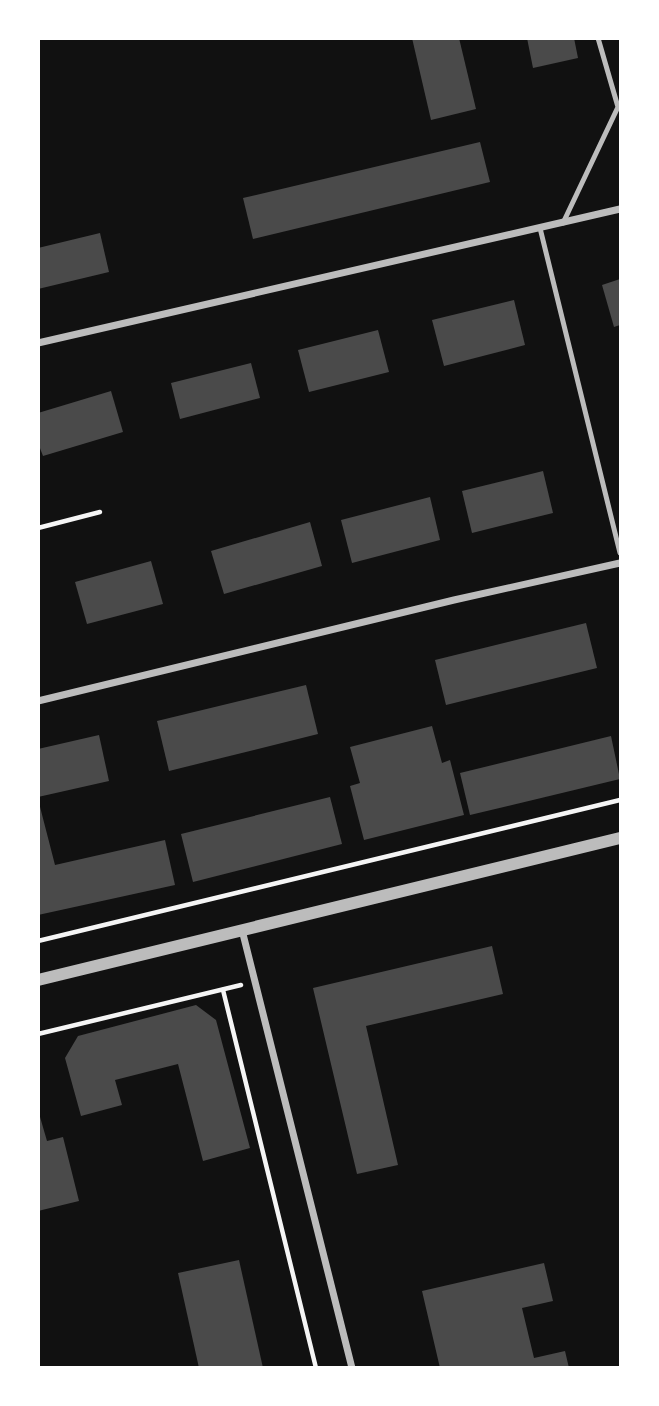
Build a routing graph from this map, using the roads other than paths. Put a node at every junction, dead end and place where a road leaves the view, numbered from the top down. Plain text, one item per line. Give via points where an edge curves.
1 (598, 38) edge
2 (621, 209) edge
3 (563, 222) junction
4 (540, 228) junction
5 (38, 343) edge
6 (621, 553) edge
7 (621, 563) edge
8 (38, 701) edge
9 (621, 838) edge
10 (242, 930) junction
11 (38, 980) edge
12 (352, 1367) edge

1 - 3 lane via 618,107
2 - 3 street
3 - 4 street
4 - 5 street
4 - 6 lane
7 - 8 street
9 - 10 street
10 - 11 street
10 - 12 street

